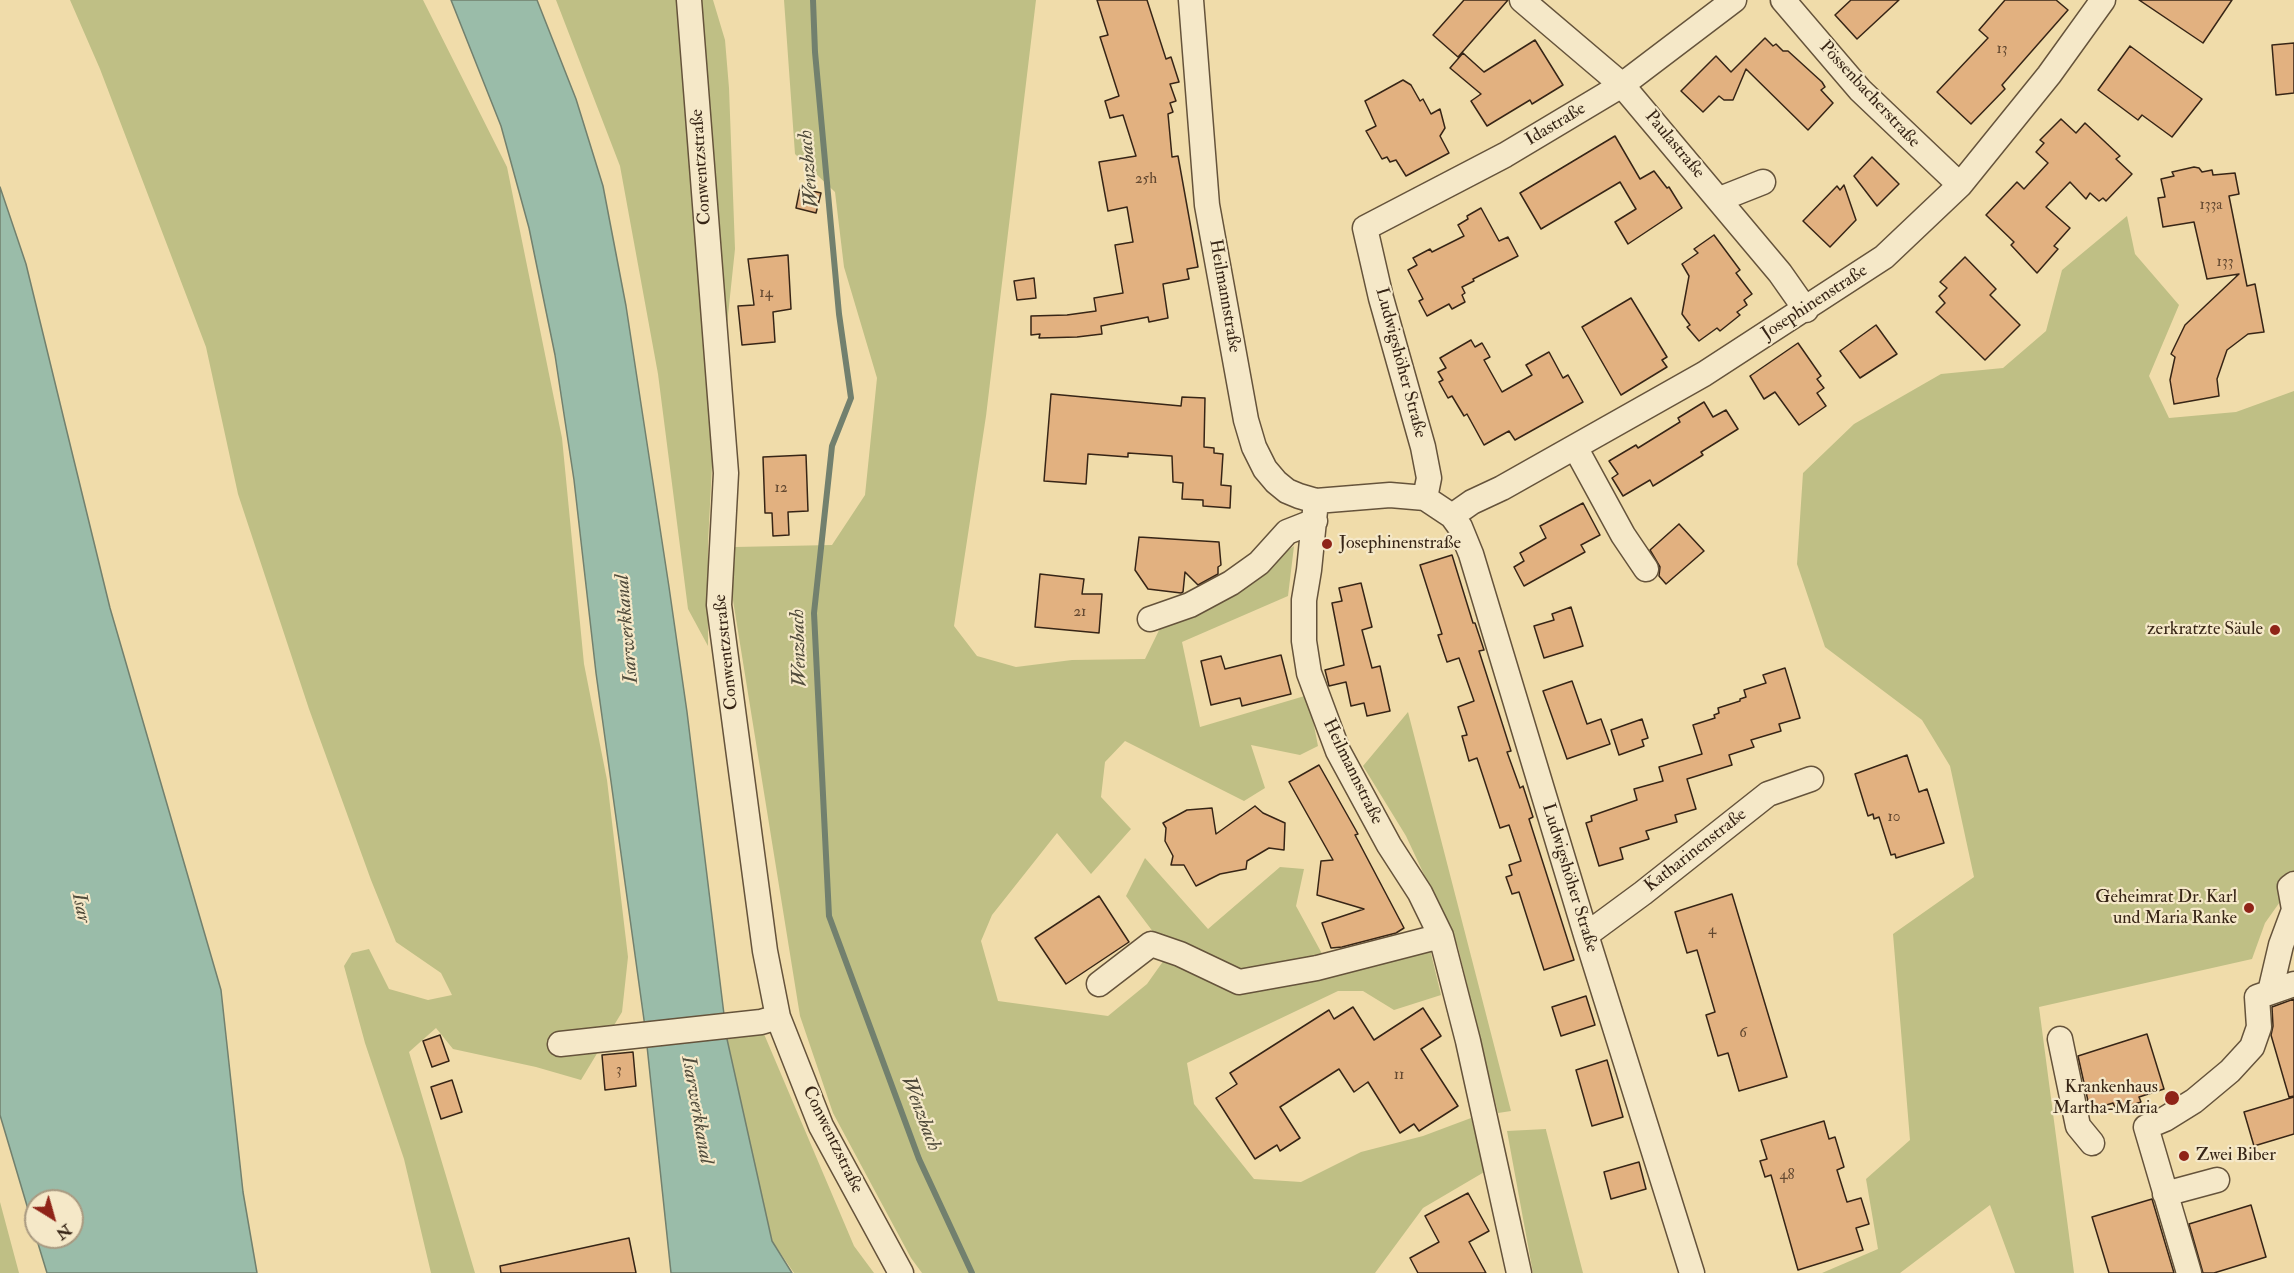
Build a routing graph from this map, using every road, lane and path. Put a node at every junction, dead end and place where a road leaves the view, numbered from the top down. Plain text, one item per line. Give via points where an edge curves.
1 (689, 0) edge
2 (1191, 0) edge
3 (1522, 0) edge
4 (1734, 0) edge
5 (1783, 0) edge
6 (2103, 0) edge
7 (1622, 85) junction
8 (1763, 182) dead end
9 (1960, 185) junction
10 (1720, 199) junction
11 (1365, 228) joint
12 (1806, 310) junction
13 (1575, 447) junction
14 (1425, 498) junction
15 (1315, 511) junction
16 (1452, 516) junction
17 (1646, 569) dead end
18 (1150, 619) dead end
19 (1811, 779) dead end
20 (2294, 884) edge
21 (2294, 909) edge
22 (1586, 935) junction
23 (1441, 936) junction
24 (1099, 984) dead end
25 (2294, 984) edge
26 (2270, 992) junction
27 (778, 1017) junction
28 (2060, 1040) dead end
29 (560, 1044) dead end
30 (2092, 1143) dead end
31 (2217, 1180) dead end
32 (2165, 1194) junction
33 (901, 1273) edge
34 (1519, 1273) edge
35 (1692, 1273) edge
36 (2189, 1273) edge

1 - 27 street, Conwentzstraße via 726,472 719,605 765,951
2 - 15 street, Heilmannstraße via 1207,205 1246,420 1262,464 1276,482
3 - 7 street, Paulastraße
4 - 7 street, Idastraße
5 - 9 street, Pössenbacherstraße via 1860,90
6 - 9 street, Josephinenstraße via 2049,75
7 - 10 street, Paulastraße
7 - 11 street, Idastraße via 1505,155
8 - 10 street
9 - 12 street, Josephinenstraße via 1884,257
10 - 12 street, Paulastraße
11 - 14 street, Ludwigshöher Straße via 1423,447 1429,478
12 - 13 street, Josephinenstraße via 1704,374
13 - 16 street, Josephinenstraße
13 - 17 street
14 - 15 street, Ludwigshöher Straße via 1390,495
14 - 16 street, Ludwigshöher Straße
15 - 18 street via 1232,583 1190,605
15 - 23 street, Heilmannstraße via 1304,600 1309,673 1338,751
16 - 22 street, Ludwigshöher Straße via 1466,539
19 - 22 street, Katharinenstraße via 1768,794
20 - 21 street via 2290,887
21 - 26 street
22 - 35 street, Ludwigshöher Straße
23 - 24 street via 1317,968 1239,982 1151,944
23 - 34 street, Heilmannstraße
25 - 26 street
26 - 32 street via 2257,997 2259,1027 2252,1047 2230,1071 2194,1101 2146,1127
27 - 29 street
27 - 33 street, Conwentzstraße via 821,1126
28 - 30 street via 2078,1126
31 - 32 street
32 - 36 street

